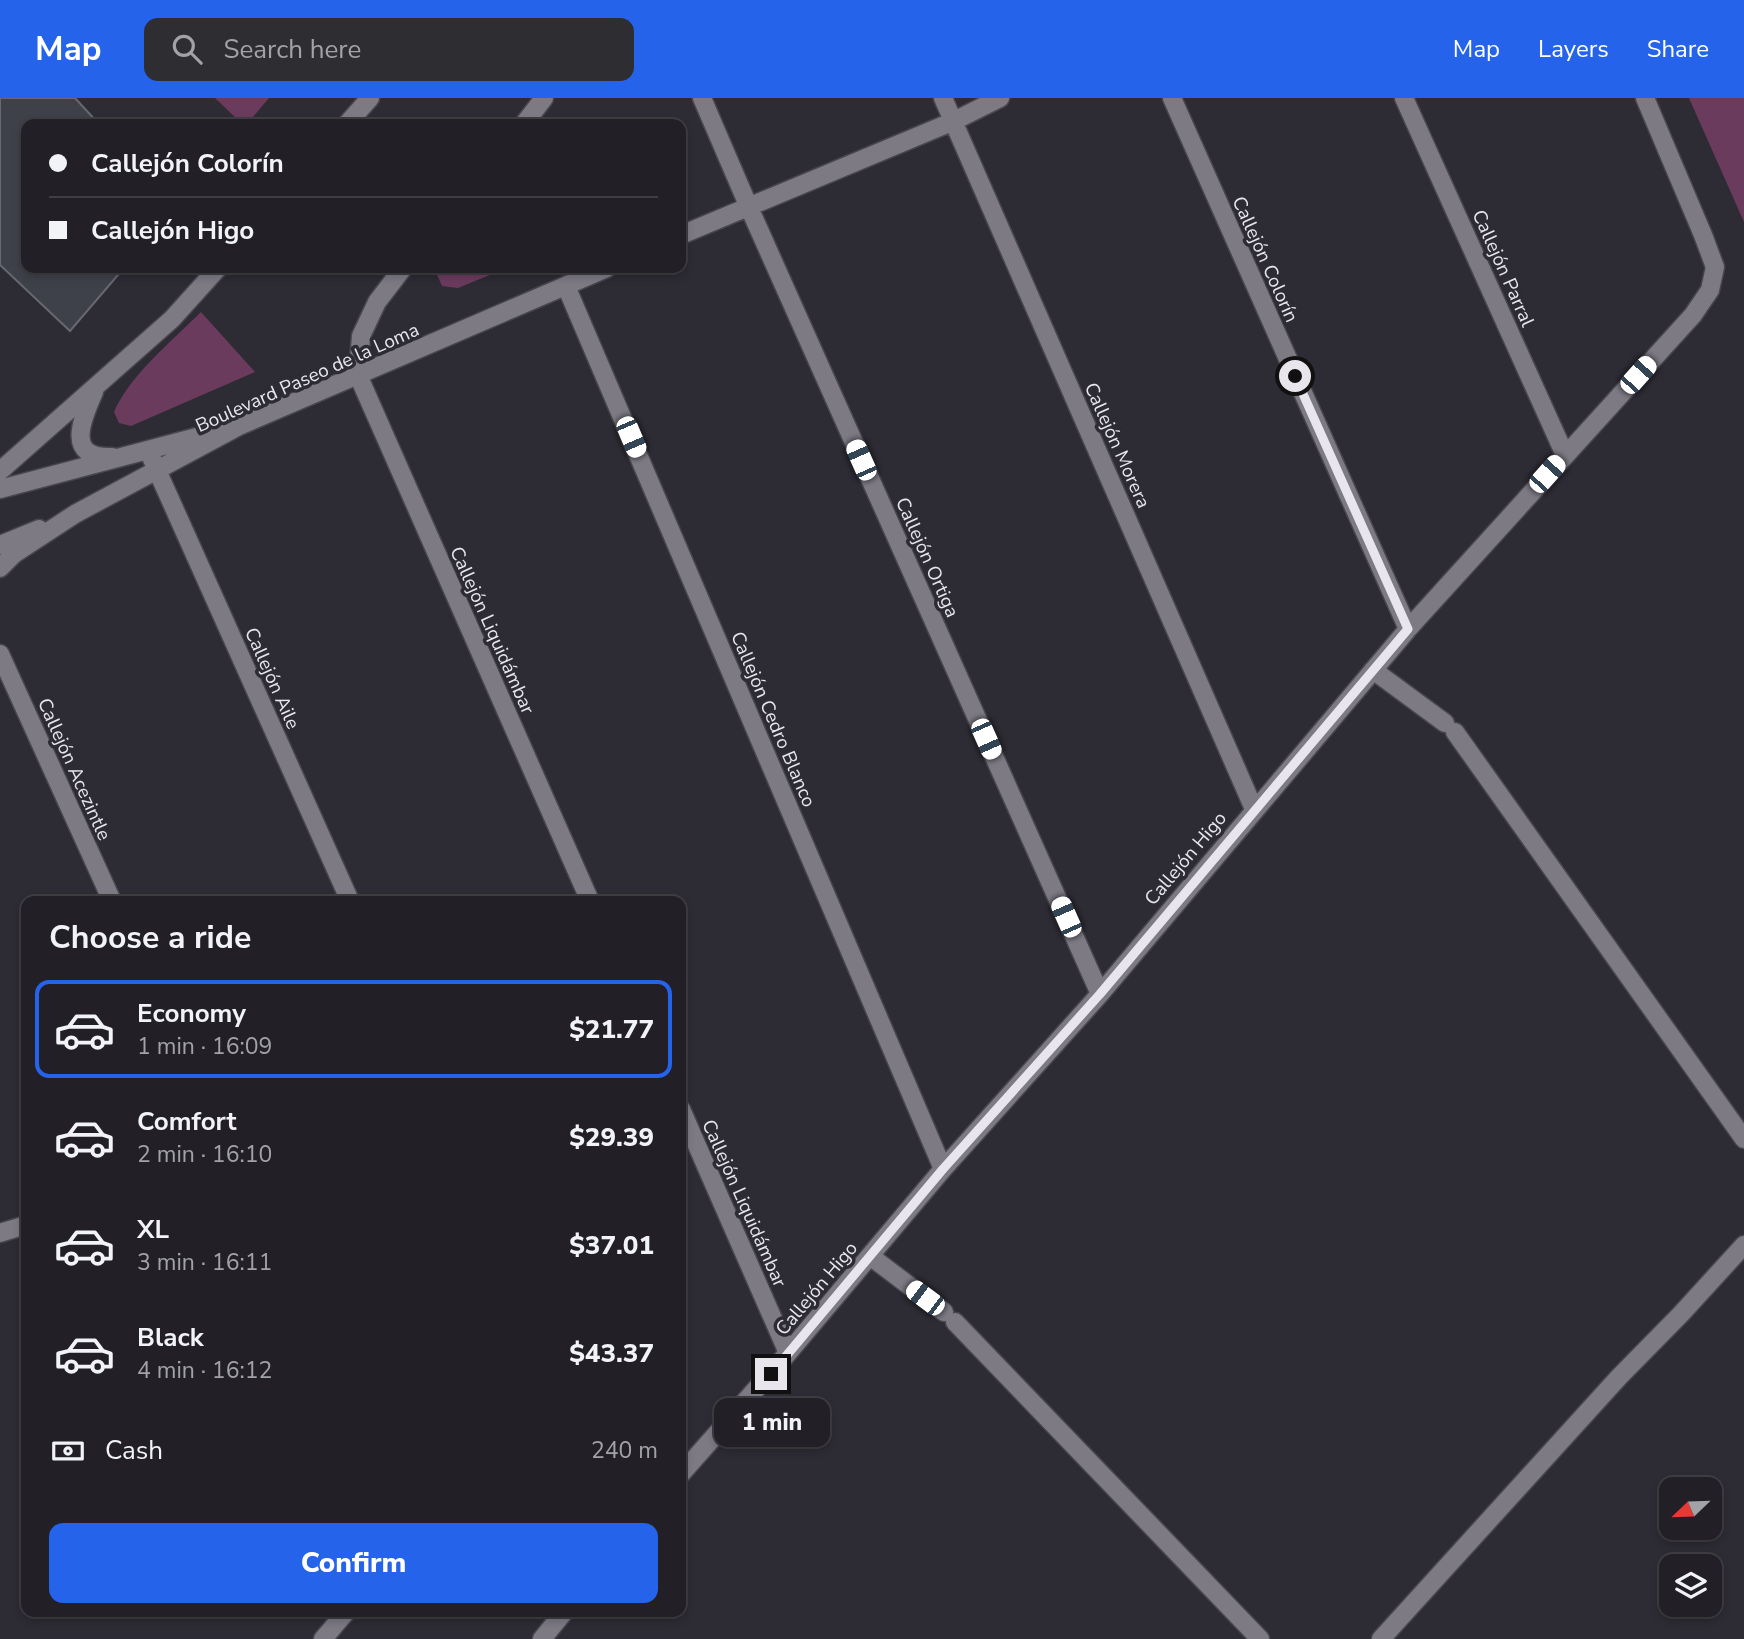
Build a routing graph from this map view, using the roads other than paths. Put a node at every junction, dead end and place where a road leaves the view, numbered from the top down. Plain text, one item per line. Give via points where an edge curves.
1 (370, 98) edge
2 (544, 98) edge
3 (702, 98) edge
4 (943, 98) edge
5 (1000, 98) edge
6 (1171, 98) edge
7 (1404, 98) edge
8 (1645, 98) edge
9 (351, 119) edge
10 (528, 119) edge
11 (954, 121) junction
12 (748, 205) junction
13 (686, 233) edge
14 (213, 273) edge
15 (399, 273) edge
16 (596, 273) edge
17 (566, 286) junction
18 (358, 375) junction
19 (97, 386) junction
20 (239, 426) junction
21 (148, 450) junction
22 (1565, 455) junction
23 (123, 457) junction
24 (0, 471) edge
25 (158, 471) junction
26 (0, 489) edge
27 (75, 514) junction
28 (0, 545) edge
29 (0, 568) edge
30 (1408, 629) junction
31 (0, 654) edge
32 (1373, 670) junction
33 (1254, 809) junction
34 (110, 896) edge
35 (348, 896) edge
36 (588, 896) edge
37 (1100, 994) junction
38 (686, 1120) edge
39 (1744, 1139) edge
40 (943, 1169) junction
41 (21, 1227) edge
42 (0, 1233) edge
43 (1744, 1245) edge
44 (870, 1256) junction
45 (788, 1353) junction
46 (686, 1468) edge
47 (342, 1617) edge
48 (560, 1617) edge
49 (323, 1639) edge
50 (542, 1639) edge
51 (1260, 1639) edge
52 (1381, 1639) edge

1 - 9 street
2 - 10 street
3 - 12 street, Callejón Ortiga
4 - 11 street, Callejón Morera
5 - 11 street
6 - 30 street, Callejón Colorín
7 - 22 street, Callejón Parral
8 - 22 street, Callejón Higo via 1714,267 1710,290 1693,315
11 - 12 street
11 - 33 street, Callejón Morera
12 - 13 street
12 - 37 street, Callejón Ortiga
14 - 19 street via 172,319
15 - 18 street via 377,302 361,336
16 - 17 street, Boulevard Paseo de la Loma
17 - 18 street, Boulevard Paseo de la Loma
17 - 40 street, Callejón Cedro Blanco
18 - 20 street, Boulevard Paseo de la Loma
18 - 36 street, Callejón Liquidámbar
19 - 23 street via 80,438 89,453 100,458
19 - 24 street
20 - 21 street
20 - 25 street, Boulevard Paseo de la Loma
21 - 23 street
21 - 25 street, Callejón Aile
22 - 30 street, Callejón Higo
23 - 26 street
25 - 27 street, Boulevard Paseo de la Loma
25 - 35 street, Callejón Aile
27 - 28 street
27 - 29 street, Boulevard Paseo de la Loma
30 - 32 street, Callejón Higo
31 - 34 street, Callejón Acezintle
32 - 33 street, Callejón Higo
32 - 39 street via 1450,727
33 - 37 street, Callejón Higo
37 - 40 street, Callejón Higo
38 - 45 street, Callejón Liquidámbar
40 - 44 street, Callejón Higo
41 - 42 street
43 - 52 street
44 - 45 street, Callejón Higo
44 - 51 street via 949,1317
45 - 46 street, Callejón Higo
47 - 49 street
48 - 50 street

